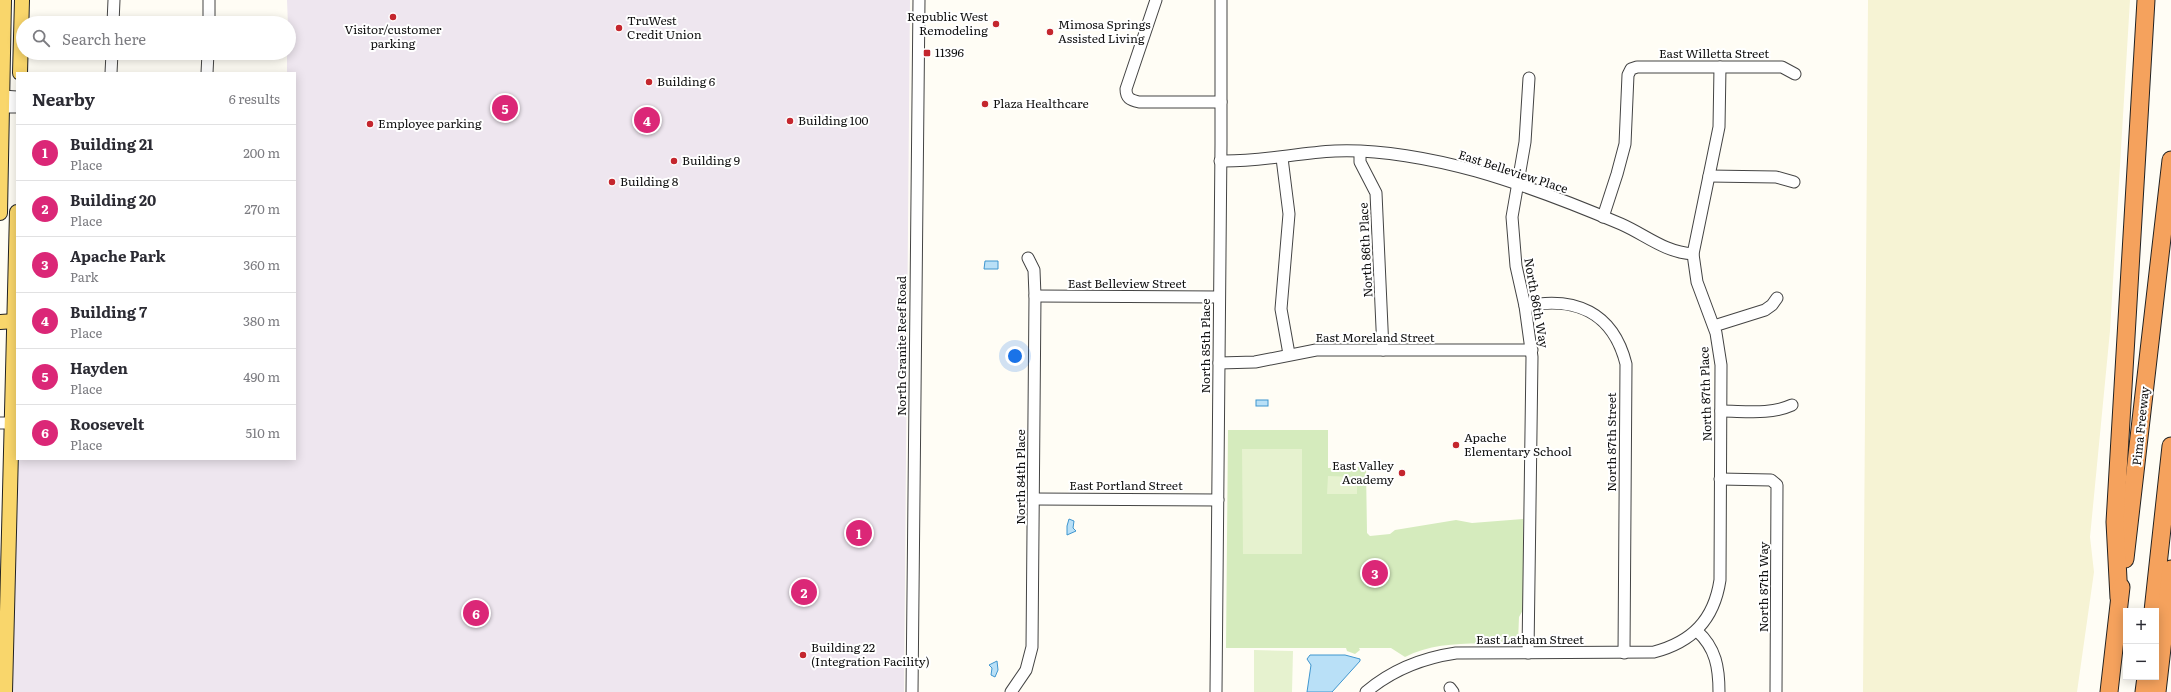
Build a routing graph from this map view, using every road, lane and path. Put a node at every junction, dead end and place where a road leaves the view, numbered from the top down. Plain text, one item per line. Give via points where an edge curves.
1 (4, 0) edge
2 (22, 0) edge
3 (114, 0) edge
4 (209, 0) edge
5 (918, 0) edge
6 (1156, 0) edge
7 (1221, 0) edge
8 (2146, 0) edge
9 (22, 16) edge
10 (113, 16) edge
11 (209, 16) edge
12 (2, 37) edge
13 (20, 60) edge
14 (112, 60) edge
15 (208, 60) edge
16 (1720, 67) junction
17 (20, 72) edge
18 (111, 72) edge
19 (207, 72) edge
20 (1795, 74) dead end
21 (1529, 78) dead end
22 (16, 97) edge
23 (2, 102) junction
24 (1221, 102) junction
25 (16, 107) edge
26 (1360, 152) junction
27 (1282, 158) junction
28 (2171, 160) edge
29 (1220, 161) junction
30 (1709, 176) junction
31 (1794, 182) dead end
32 (1517, 184) junction
33 (0, 214) edge
34 (1603, 217) junction
35 (1693, 254) junction
36 (1028, 258) dead end
37 (16, 279) edge
38 (1035, 296) junction
39 (1219, 297) junction
40 (1777, 298) dead end
41 (1525, 306) junction
42 (15, 321) junction
43 (0, 322) edge
44 (1714, 326) junction
45 (1383, 350) junction
46 (1532, 350) junction
47 (1289, 354) junction
48 (1219, 363) junction
49 (16, 379) edge
50 (1792, 405) dead end
51 (1721, 411) junction
52 (6, 423) edge
53 (2171, 446) edge
54 (1720, 479) junction
55 (1034, 499) junction
56 (1218, 500) junction
57 (2171, 569) edge
58 (2119, 598) junction
59 (2153, 608) edge
60 (1697, 631) junction
61 (1528, 653) junction
62 (1624, 653) junction
63 (2146, 680) edge
64 (5, 692) edge
65 (912, 692) edge
66 (1011, 692) edge
67 (1216, 692) edge
68 (1366, 692) edge
69 (1719, 692) edge
70 (1776, 692) edge
71 (2109, 692) edge
72 (2144, 692) edge
73 (2157, 692) edge

1 - 12 main road
2 - 9 main road
3 - 10 street
4 - 11 street
5 - 65 street, North Granite Reef Road
6 - 24 street via 1126,88 1129,100
7 - 24 street, North 85th Place
8 - 58 highway via 2115,522
12 - 23 main road
13 - 17 main road
14 - 18 street
15 - 19 street
16 - 20 street, East Willetta Street via 1782,67
16 - 30 street, North 87th Place via 1720,116
16 - 34 street, East Willetta Street via 1637,67 1631,70 1628,75 1625,144
21 - 32 street, North 86th Way via 1525,142
22 - 23 street
23 - 25 street
23 - 33 main road
24 - 29 street, North 85th Place
26 - 27 street, East Belleview Place via 1336,151
26 - 32 street, East Belleview Place via 1461,167
26 - 45 street, North 86th Place via 1360,162 1376,193
27 - 29 street, East Belleview Place
27 - 47 street via 1289,214 1281,309
28 - 58 highway, Pima Freeway
29 - 39 street, North 85th Place
30 - 31 street via 1776,177
30 - 35 street, North 87th Place
32 - 34 street, East Belleview Place
32 - 41 street, North 86th Way via 1512,205 1512,228 1516,266
34 - 35 street, East Belleview Place via 1669,250
35 - 44 street, North 87th Place via 1697,282
36 - 38 street, North 84th Place via 1034,270
37 - 42 main road
38 - 39 street, East Belleview Street
38 - 55 street, North 84th Place
39 - 48 street, North 85th Place
40 - 44 street via 1765,310
41 - 46 street, North 86th Way
41 - 62 street, North 87th Street via 1549,302 1562,303 1589,311 1613,332 1623,353 1626,364
42 - 43 main road
42 - 49 main road
44 - 51 street, North 87th Place via 1721,357
45 - 46 street, East Moreland Street
45 - 47 street, East Moreland Street via 1316,350
46 - 61 street, North 86th Way
47 - 48 street, East Moreland Street via 1255,362
48 - 56 street, North 85th Place
49 - 52 main road
50 - 51 street via 1782,410
51 - 54 street, North 87th Place
52 - 64 main road
53 - 59 highway
54 - 60 street, North 87th Place via 1718,590 1709,614
54 - 70 street, North 87th Way via 1766,479 1777,485
55 - 56 street, East Portland Street
55 - 66 street, North 84th Place via 1032,647 1026,670
56 - 67 street, North 85th Place
57 - 73 highway
58 - 71 highway, Pima Freeway
60 - 62 street, East Latham Street via 1668,649
60 - 69 street via 1706,639 1715,656
61 - 62 street, East Latham Street
61 - 68 street, East Latham Street via 1456,653 1436,656 1407,665
63 - 72 highway

